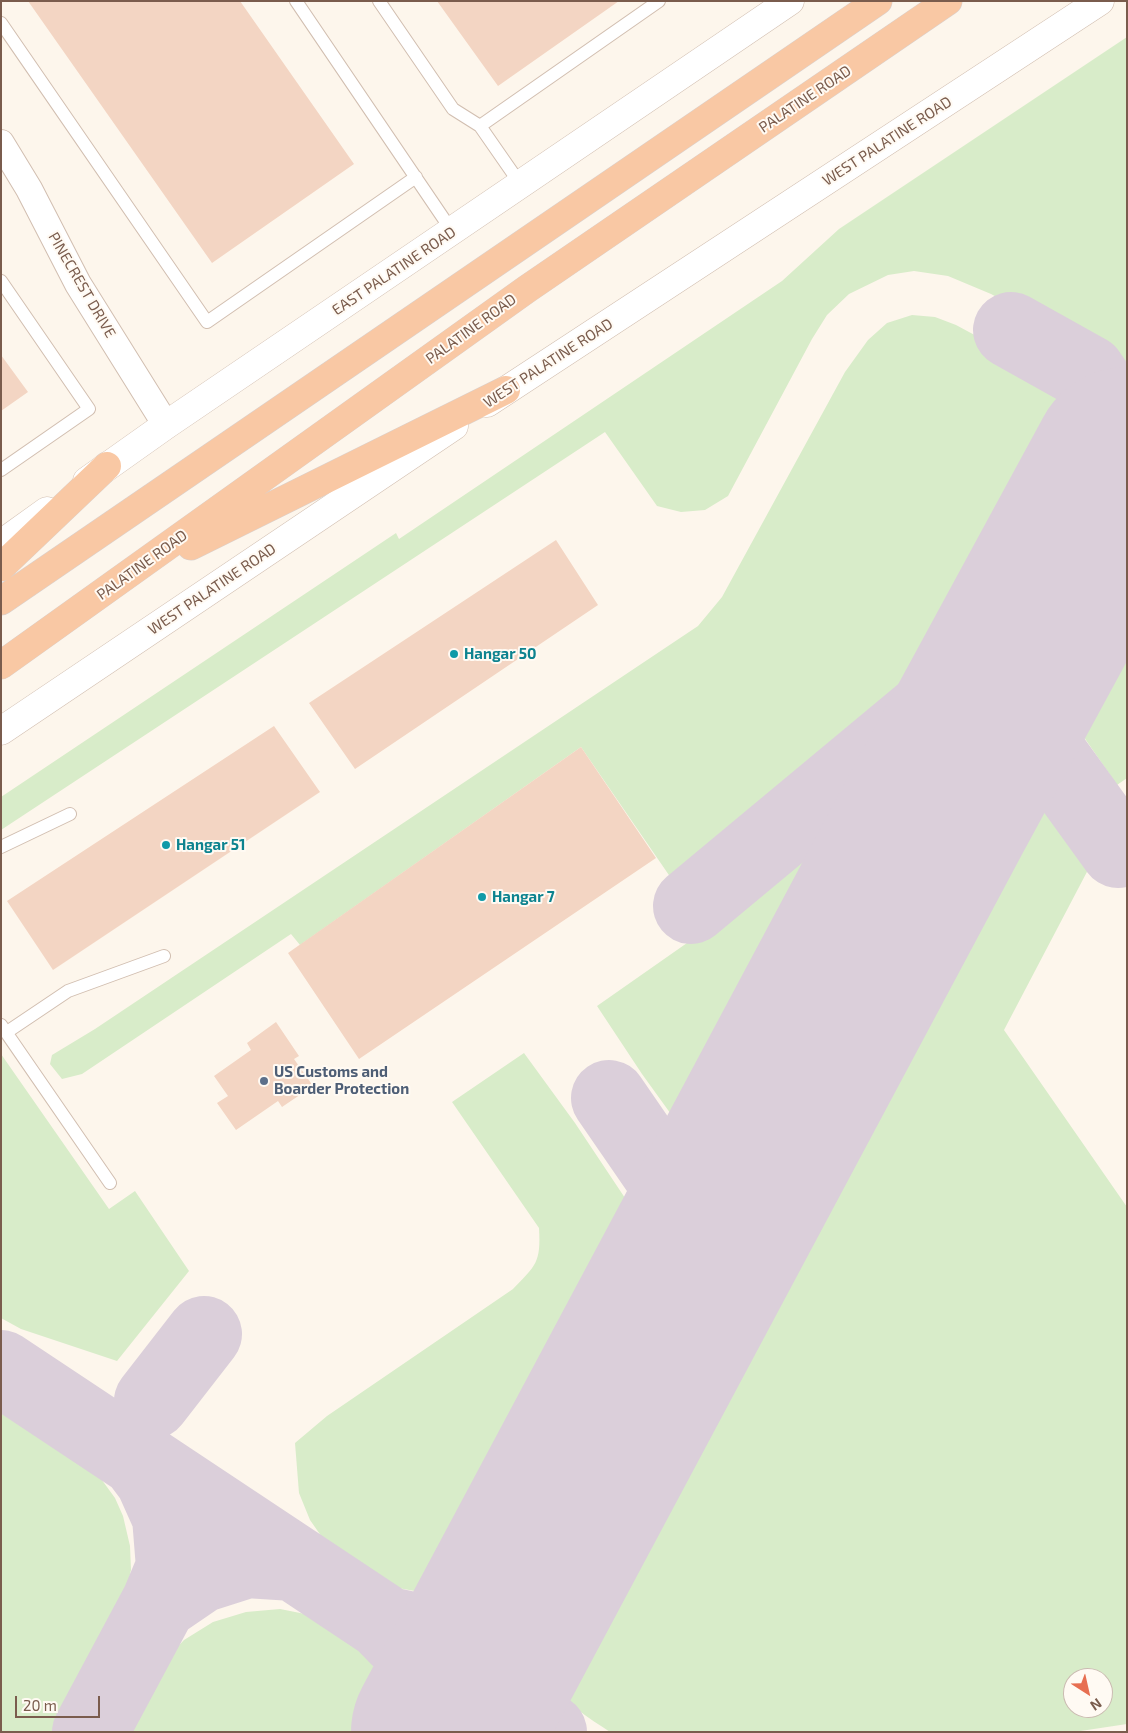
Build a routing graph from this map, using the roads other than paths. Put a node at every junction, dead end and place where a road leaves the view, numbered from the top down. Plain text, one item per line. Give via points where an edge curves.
1 (296, 1) edge
2 (379, 1) edge
3 (659, 1) edge
4 (790, 1) edge
5 (878, 1) edge
6 (948, 1) edge
7 (1100, 1) edge
8 (1, 23) edge
9 (480, 126) junction
10 (1, 143) edge
11 (416, 177) junction
12 (521, 185) junction
13 (452, 231) junction
14 (1, 281) edge
15 (506, 390) junction
16 (166, 426) junction
17 (107, 466) junction
18 (1, 470) edge
19 (1, 544) edge
20 (1, 567) edge
21 (118, 582) junction
22 (1, 601) edge
23 (1, 665) edge
24 (1, 731) edge
25 (70, 814) dead end
26 (1, 847) edge
27 (164, 956) dead end
28 (4, 1029) edge
29 (110, 1183) dead end

1 - 11 lane
2 - 9 lane via 453,109
3 - 9 lane
4 - 12 street, EAST PALATINE ROAD
5 - 22 highway
6 - 21 highway, PALATINE ROAD via 527,289
7 - 15 street, WEST PALATINE ROAD
8 - 11 lane via 206,322
9 - 12 lane
10 - 16 street, PINECREST DRIVE via 29,189 78,284
11 - 13 lane
12 - 13 street, EAST PALATINE ROAD
13 - 16 street, EAST PALATINE ROAD
14 - 18 lane via 89,409
15 - 21 highway
15 - 24 street, WEST PALATINE ROAD
16 - 17 street, EAST PALATINE ROAD
17 - 19 street, EAST PALATINE ROAD
17 - 20 highway
21 - 23 highway, PALATINE ROAD
25 - 26 lane
27 - 28 lane via 68,991
28 - 29 lane

